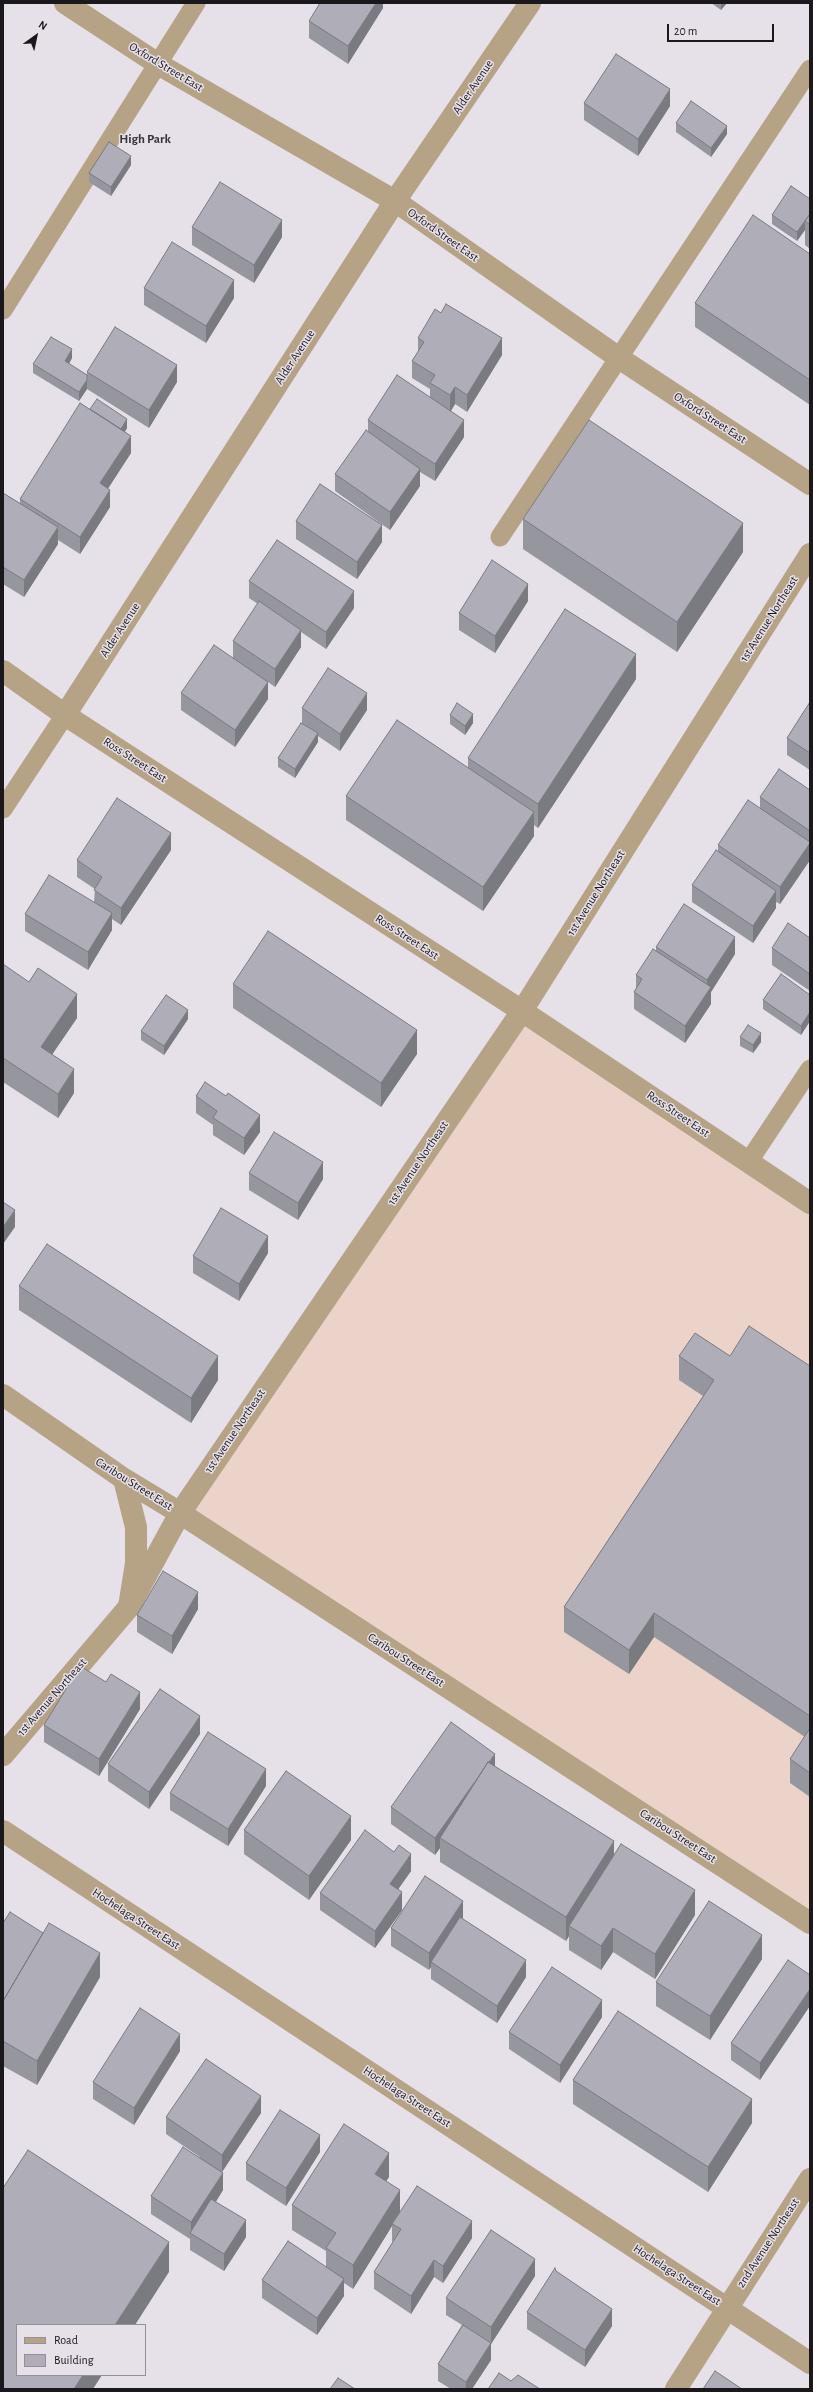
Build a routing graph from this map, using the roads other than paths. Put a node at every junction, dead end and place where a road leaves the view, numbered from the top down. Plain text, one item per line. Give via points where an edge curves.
1 (65, 3) edge
2 (196, 3) edge
3 (530, 3) edge
4 (158, 64) junction
5 (810, 69) edge
6 (395, 201) junction
7 (3, 310) edge
8 (619, 358) junction
9 (810, 484) edge
10 (500, 537) dead end
11 (810, 554) edge
12 (3, 671) edge
13 (65, 715) junction
14 (3, 810) edge
15 (522, 1011) junction
16 (810, 1069) edge
17 (749, 1161) junction
18 (810, 1203) edge
19 (3, 1395) edge
20 (124, 1479) junction
21 (180, 1513) junction
22 (129, 1607) junction
23 (3, 1755) edge
24 (3, 1832) edge
25 (810, 1922) edge
26 (810, 2179) edge
27 (726, 2308) junction
28 (810, 2363) edge
29 (676, 2389) edge

1 - 4 street, Oxford Street East
2 - 4 lane
3 - 6 street, Alder Avenue
4 - 6 street, Oxford Street East
4 - 7 lane
5 - 8 lane
6 - 8 street, Oxford Street East
6 - 13 street, Alder Avenue
8 - 9 street, Oxford Street East
8 - 10 lane
11 - 15 street, 1st Avenue Northeast
12 - 13 street, Ross Street East
13 - 14 lane
13 - 15 street, Ross Street East
15 - 17 street, Ross Street East
15 - 21 street, 1st Avenue Northeast
16 - 17 lane
17 - 18 street, Ross Street East
19 - 20 street, Caribou Street East
20 - 21 street, Caribou Street East
20 - 22 street via 136,1527 136,1563
21 - 22 street, 1st Avenue Northeast
21 - 25 street, Caribou Street East
22 - 23 street, 1st Avenue Northeast
24 - 27 street, Hochelaga Street East
26 - 27 street, 2nd Avenue Northeast
27 - 28 street, Hochelaga Street East
27 - 29 street, 2nd Avenue Northeast

